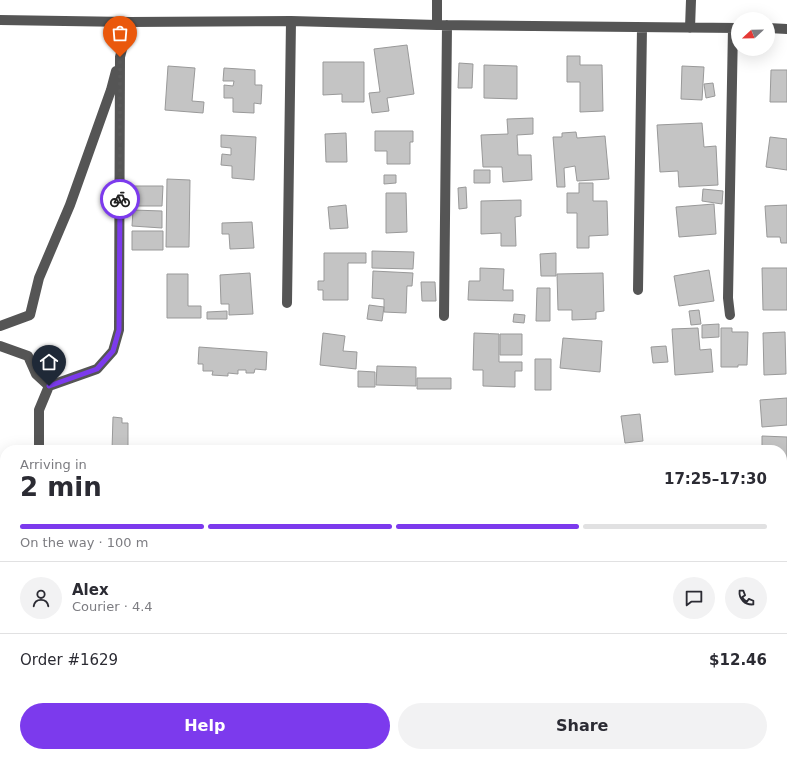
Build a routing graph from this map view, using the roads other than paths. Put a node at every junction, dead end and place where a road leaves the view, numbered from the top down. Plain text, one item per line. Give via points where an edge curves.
1 (437, 0) edge
2 (691, 0) edge
3 (0, 20) edge
4 (291, 21) junction
5 (128, 22) junction
6 (442, 25) junction
7 (642, 28) junction
8 (690, 28) junction
9 (731, 28) edge
10 (775, 28) edge
11 (787, 29) edge
12 (734, 56) edge
13 (120, 57) junction
14 (638, 290) dead end
15 (288, 303) dead end
16 (444, 316) dead end
17 (730, 316) dead end
18 (0, 326) edge
19 (0, 346) edge
20 (49, 386) junction
21 (39, 445) edge

1 - 6 street
2 - 8 street
3 - 5 street
4 - 5 street
4 - 6 street
4 - 15 street
5 - 13 street
6 - 7 street
6 - 16 street
7 - 8 street
7 - 14 street
8 - 9 street
10 - 11 street
12 - 17 street via 728,298
13 - 18 street via 111,90 70,205 38,278 30,315
13 - 20 street via 119,330 113,351 97,369
19 - 20 street via 28,356 36,374
20 - 21 street via 39,410

